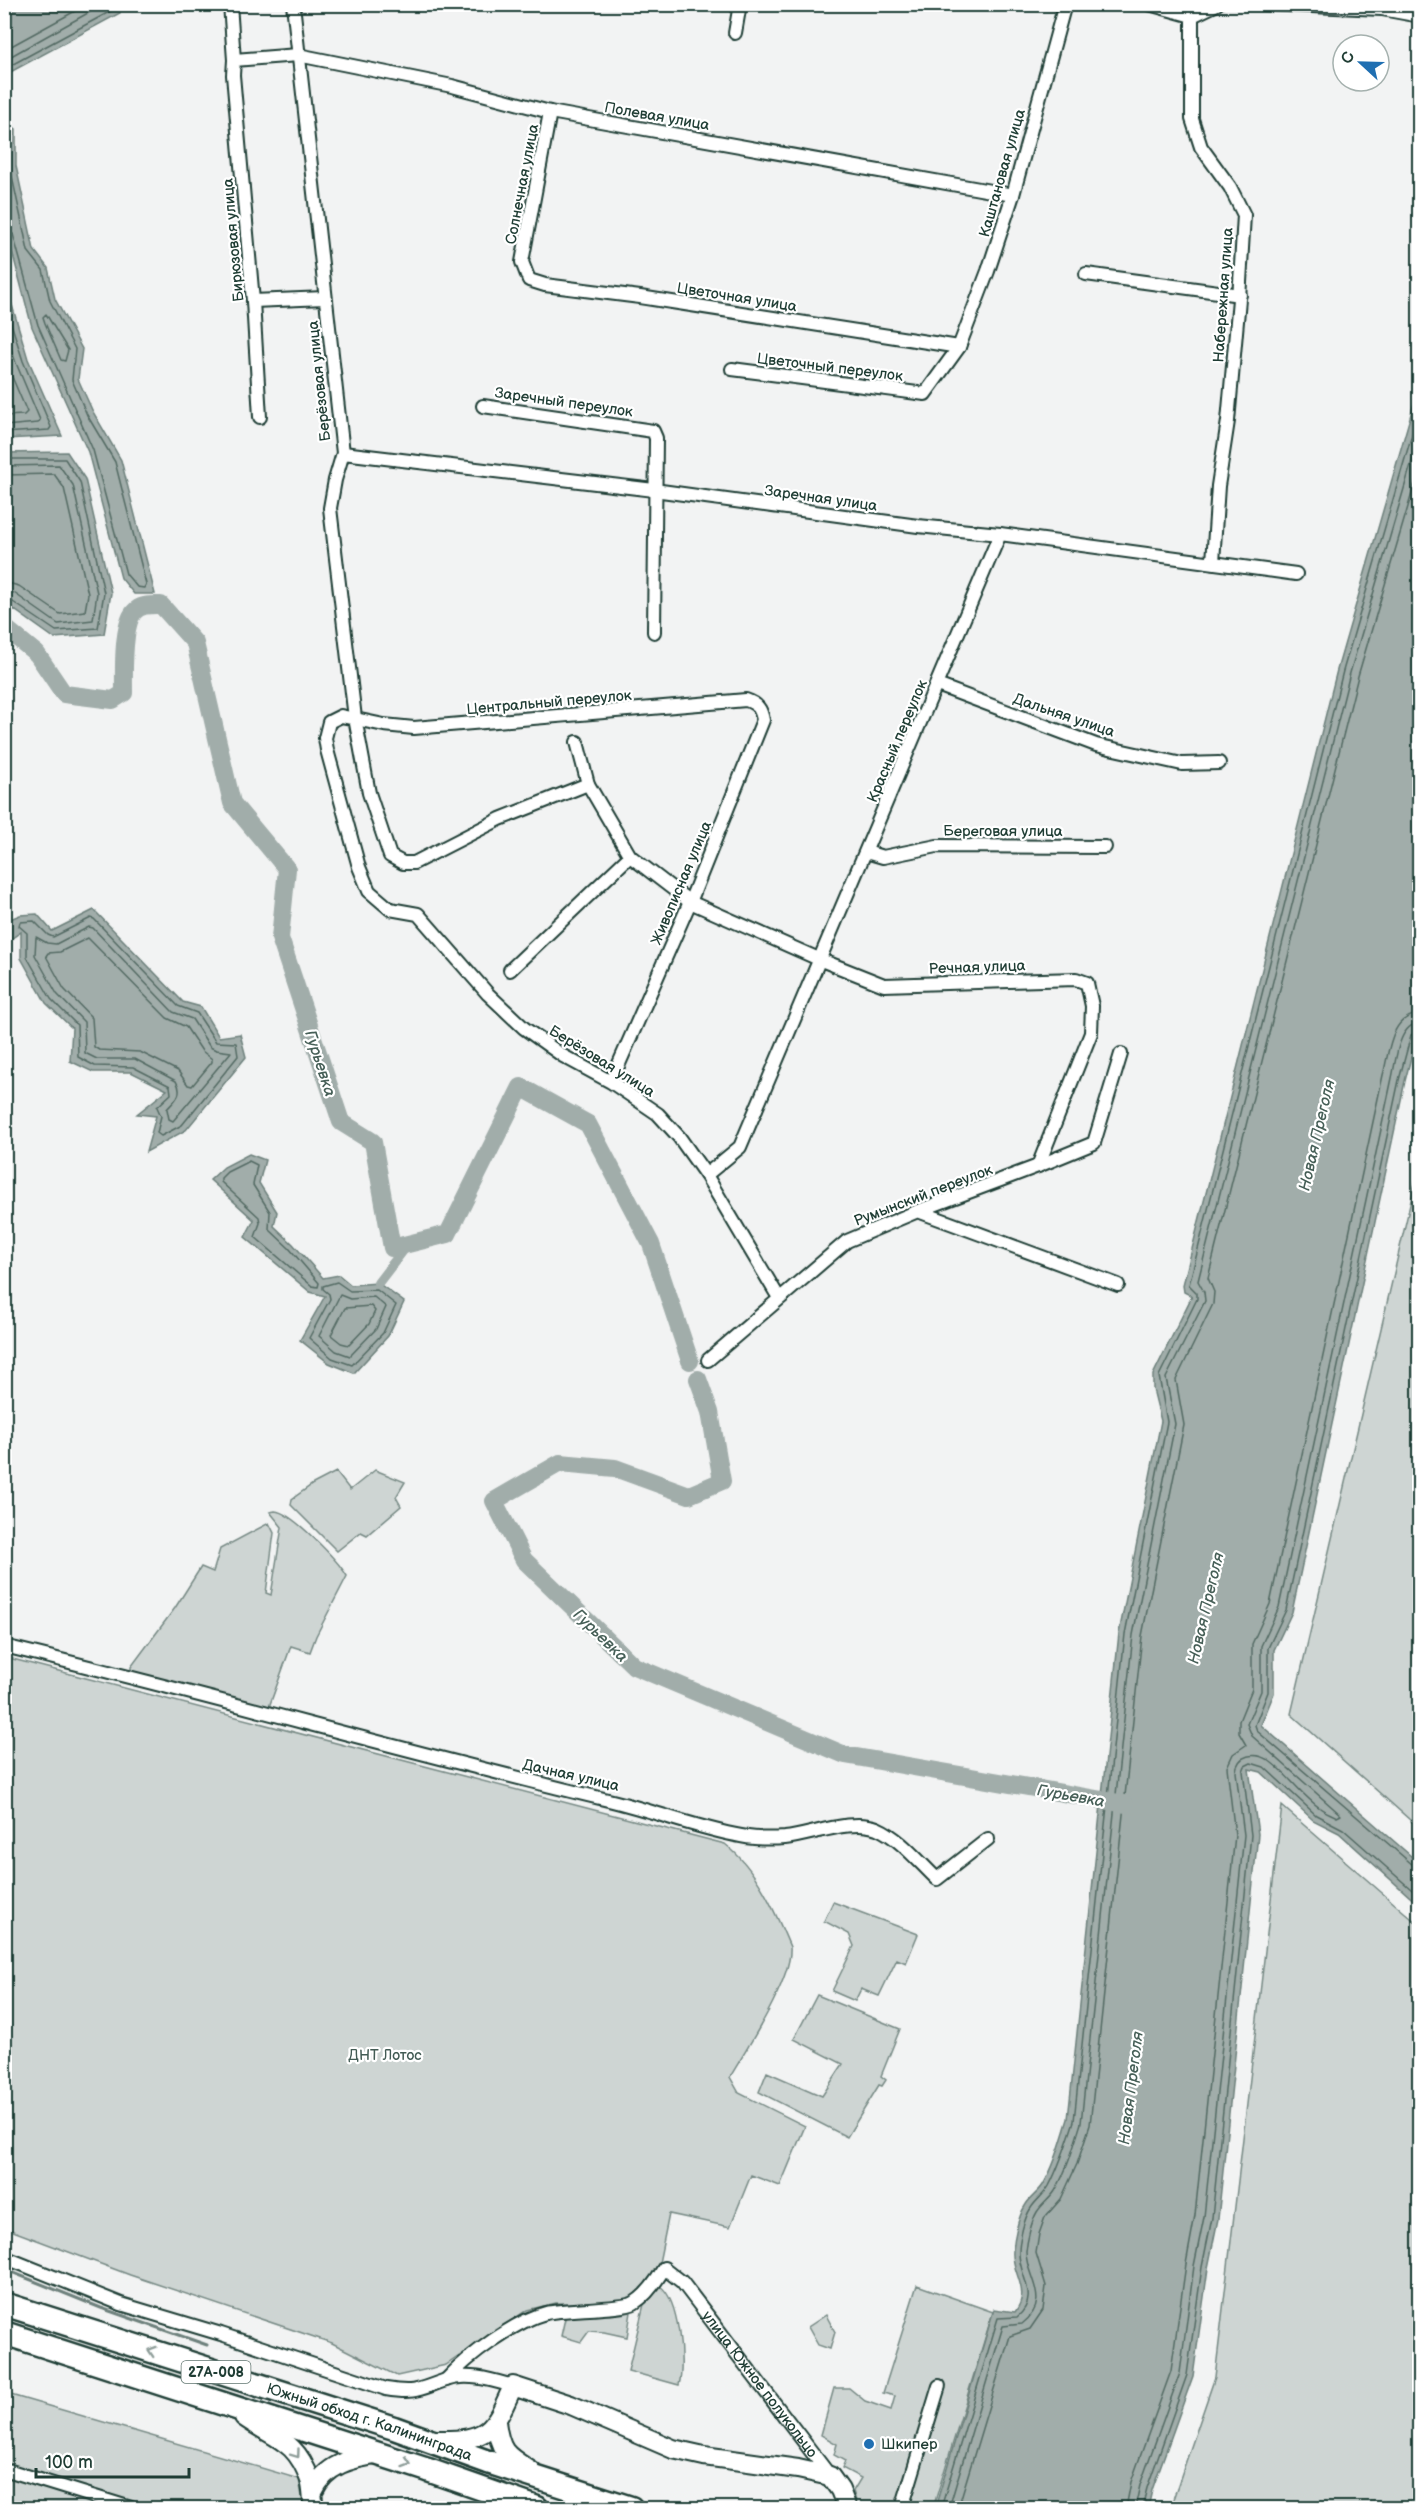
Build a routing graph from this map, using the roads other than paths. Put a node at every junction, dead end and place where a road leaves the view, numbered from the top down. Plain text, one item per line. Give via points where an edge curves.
1 (230, 4) edge
2 (293, 4) edge
3 (740, 4) edge
4 (1065, 4) edge
5 (1149, 4) edge
6 (1217, 4) edge
7 (1264, 4) edge
8 (1192, 16) junction
9 (1419, 16) edge
10 (735, 33) dead end
11 (298, 54) junction
12 (234, 60) junction
13 (550, 112) junction
14 (1013, 195) junction
15 (522, 262) joint
16 (1086, 274) dead end
17 (1239, 295) junction
18 (325, 298) junction
19 (253, 301) junction
20 (959, 347) junction
21 (732, 369) dead end
22 (925, 394) joint
23 (483, 406) dead end
24 (260, 417) dead end
25 (343, 453) junction
26 (654, 490) junction
27 (1000, 534) junction
28 (1213, 562) junction
29 (1296, 574) dead end
30 (654, 632) dead end
31 (937, 685) junction
32 (746, 700) joint
33 (355, 718) junction
34 (577, 742) dead end
35 (1219, 763) dead end
36 (588, 783) junction
37 (1105, 847) dead end
38 (866, 852) junction
39 (630, 856) junction
40 (690, 902) junction
41 (821, 960) junction
42 (510, 970) dead end
43 (1121, 1054) dead end
44 (610, 1082) junction
45 (1038, 1166) junction
46 (706, 1174) junction
47 (918, 1210) junction
48 (1119, 1285) dead end
49 (779, 1298) junction
50 (708, 1360) dead end
51 (4, 1646) edge
52 (988, 1839) dead end
53 (4, 2257) edge
54 (4, 2304) edge
55 (4, 2333) edge
56 (4, 2347) edge
57 (446, 2380) junction
58 (513, 2386) junction
59 (939, 2386) dead end
60 (222, 2405) junction
61 (496, 2422) junction
62 (427, 2440) junction
63 (380, 2454) junction
64 (4, 2469) edge
65 (830, 2476) junction
66 (547, 2482) junction
67 (314, 2500) edge
68 (131, 2508) edge
69 (537, 2508) edge
70 (631, 2508) edge
71 (847, 2508) edge
72 (902, 2508) edge

1 - 12 street, Бирюзовая улица
2 - 11 street, Берёзовая улица
3 - 10 street
4 - 14 street, Каштановая улица
5 - 8 street
6 - 8 street
7 - 9 street via 1382,9
8 - 17 street, Набережная улица via 1192,118 1201,147 1230,187 1244,215
11 - 12 street
11 - 13 street, Полевая улица via 452,86
11 - 18 street, Берёзовая улица
12 - 19 street, Бирюзовая улица
13 - 14 street, Полевая улица
13 - 15 street, Солнечная улица
14 - 20 street, Каштановая улица
15 - 20 street, Цветочная улица via 529,279 545,285
16 - 17 street
17 - 28 street, Набережная улица
18 - 19 street
18 - 25 street, Берёзовая улица
19 - 24 street, Бирюзовая улица
20 - 22 street, Каштановая улица
21 - 22 street, Цветочный переулок
23 - 26 street, Заречный переулок via 653,431
25 - 26 street, Заречная улица
25 - 33 street, Берёзовая улица via 330,508
26 - 27 street, Заречная улица
26 - 30 street
27 - 28 street, Заречная улица
27 - 31 street, Красный переулок
28 - 29 street, Заречная улица
31 - 35 street, Дальняя улица via 1096,745 1182,764
31 - 38 street, Красный переулок
32 - 33 street, Центральный переулок via 414,728
32 - 40 street, Живописная улица via 761,709 764,720
33 - 36 street, Берёзовая улица via 369,793 390,856 403,863 414,863 500,819
33 - 44 street, Берёзовая улица via 335,718 329,722 325,738 369,891 390,909 418,914 488,994 524,1028
34 - 36 street
36 - 39 street
37 - 38 street, Береговая улица via 937,846 883,857
38 - 41 street, Красный переулок
39 - 40 street
39 - 42 street
40 - 41 street, Речная улица
40 - 44 street, Живописная улица
41 - 45 street, Речная улица via 884,984 1076,980 1087,983 1092,1006 1091,1033
41 - 46 street, Красный переулок via 740,1147
43 - 45 street, Румынский переулок via 1094,1143
44 - 46 street, Берёзовая улица via 658,1114
45 - 47 street, Румынский переулок
46 - 49 street, Берёзовая улица
47 - 48 street
47 - 49 street, Румынский переулок via 847,1241
49 - 50 street, Румынский переулок
51 - 52 street, Дачная улица via 738,1835 786,1838 868,1826 894,1838 937,1878
53 - 57 street via 121,2304 386,2390 422,2390
62 -> 54 highway, Южный обход г. Калининграда / 27А-008
55 - 60 highway, Южный обход г. Калининграда / 27А-008
56 - 60 highway
57 - 58 street via 481,2378
57 - 65 street, улица Южное полукольцо via 470,2356 505,2332 544,2314 632,2304 656,2282 664,2268 682,2282
58 - 61 street
58 - 65 street via 571,2404 673,2449
59 - 72 street
60 - 63 highway, Южный обход г. Калининграда / 27А-008
60 -> 67 street via 288,2443 303,2463
61 - 62 street via 469,2439
61 - 66 street via 498,2442 506,2453
62 - 66 highway, Южный обход г. Калининграда / 27А-008
63 - 67 street via 350,2460 324,2473
63 -> 69 highway, Южный обход г. Калининграда / 27А-008
64 - 68 street
65 - 71 street, улица Южное полукольцо
66 - 70 highway, Южный обход г. Калининграда / 27А-008

